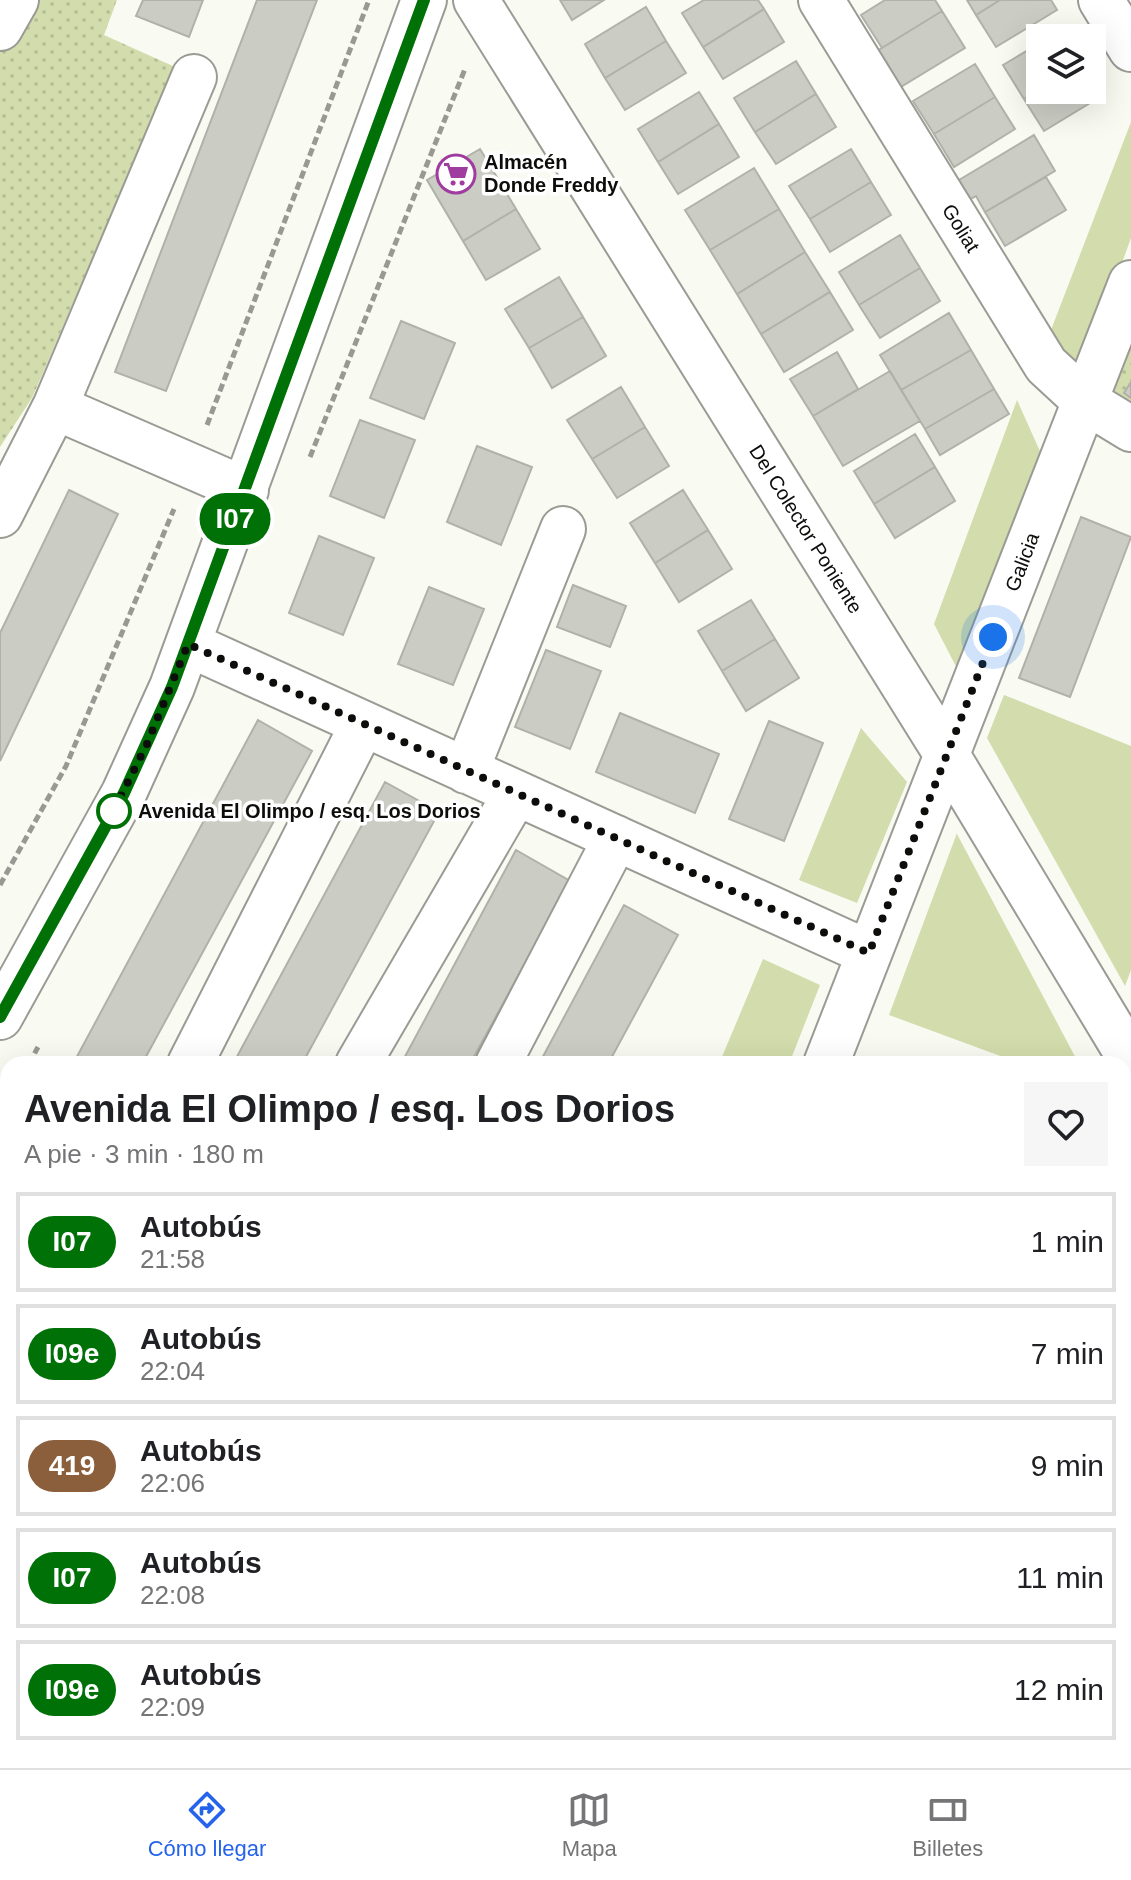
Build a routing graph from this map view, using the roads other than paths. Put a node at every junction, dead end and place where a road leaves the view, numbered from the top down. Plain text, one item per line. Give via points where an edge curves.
1 (16, 0) edge
2 (424, 0) edge
3 (821, 0) edge
4 (1101, 0) edge
5 (481, 8) edge
6 (0, 28) edge
7 (1131, 49) edge
8 (194, 77) dead end
9 (1131, 283) edge
10 (1085, 401) junction
11 (55, 407) junction
12 (1131, 429) edge
13 (246, 490) junction
14 (0, 515) edge
15 (563, 529) dead end
16 (188, 644) junction
17 (363, 724) junction
18 (947, 755) junction
19 (466, 771) junction
20 (516, 793) junction
21 (616, 838) junction
22 (869, 953) junction
23 (0, 1017) edge
24 (194, 1056) edge
25 (363, 1056) edge
26 (502, 1056) edge
27 (829, 1056) edge
28 (1129, 1056) edge

1 - 6 street
2 - 13 street
3 - 10 street, Goliat via 1046,365
4 - 7 street
5 - 18 street, Del Colector Poniente
8 - 11 street
9 - 10 street, Galicia
10 - 12 street, Goliat
10 - 18 street, Galicia
11 - 13 street
11 - 14 street
13 - 16 street
15 - 19 street
16 - 17 street
16 - 23 street via 124,793
17 - 19 street
17 - 24 street
18 - 22 street, Galicia
18 - 28 street, Del Colector Poniente
19 - 20 street
20 - 21 street
20 - 25 street
21 - 22 street
21 - 26 street
22 - 27 street, Galicia

